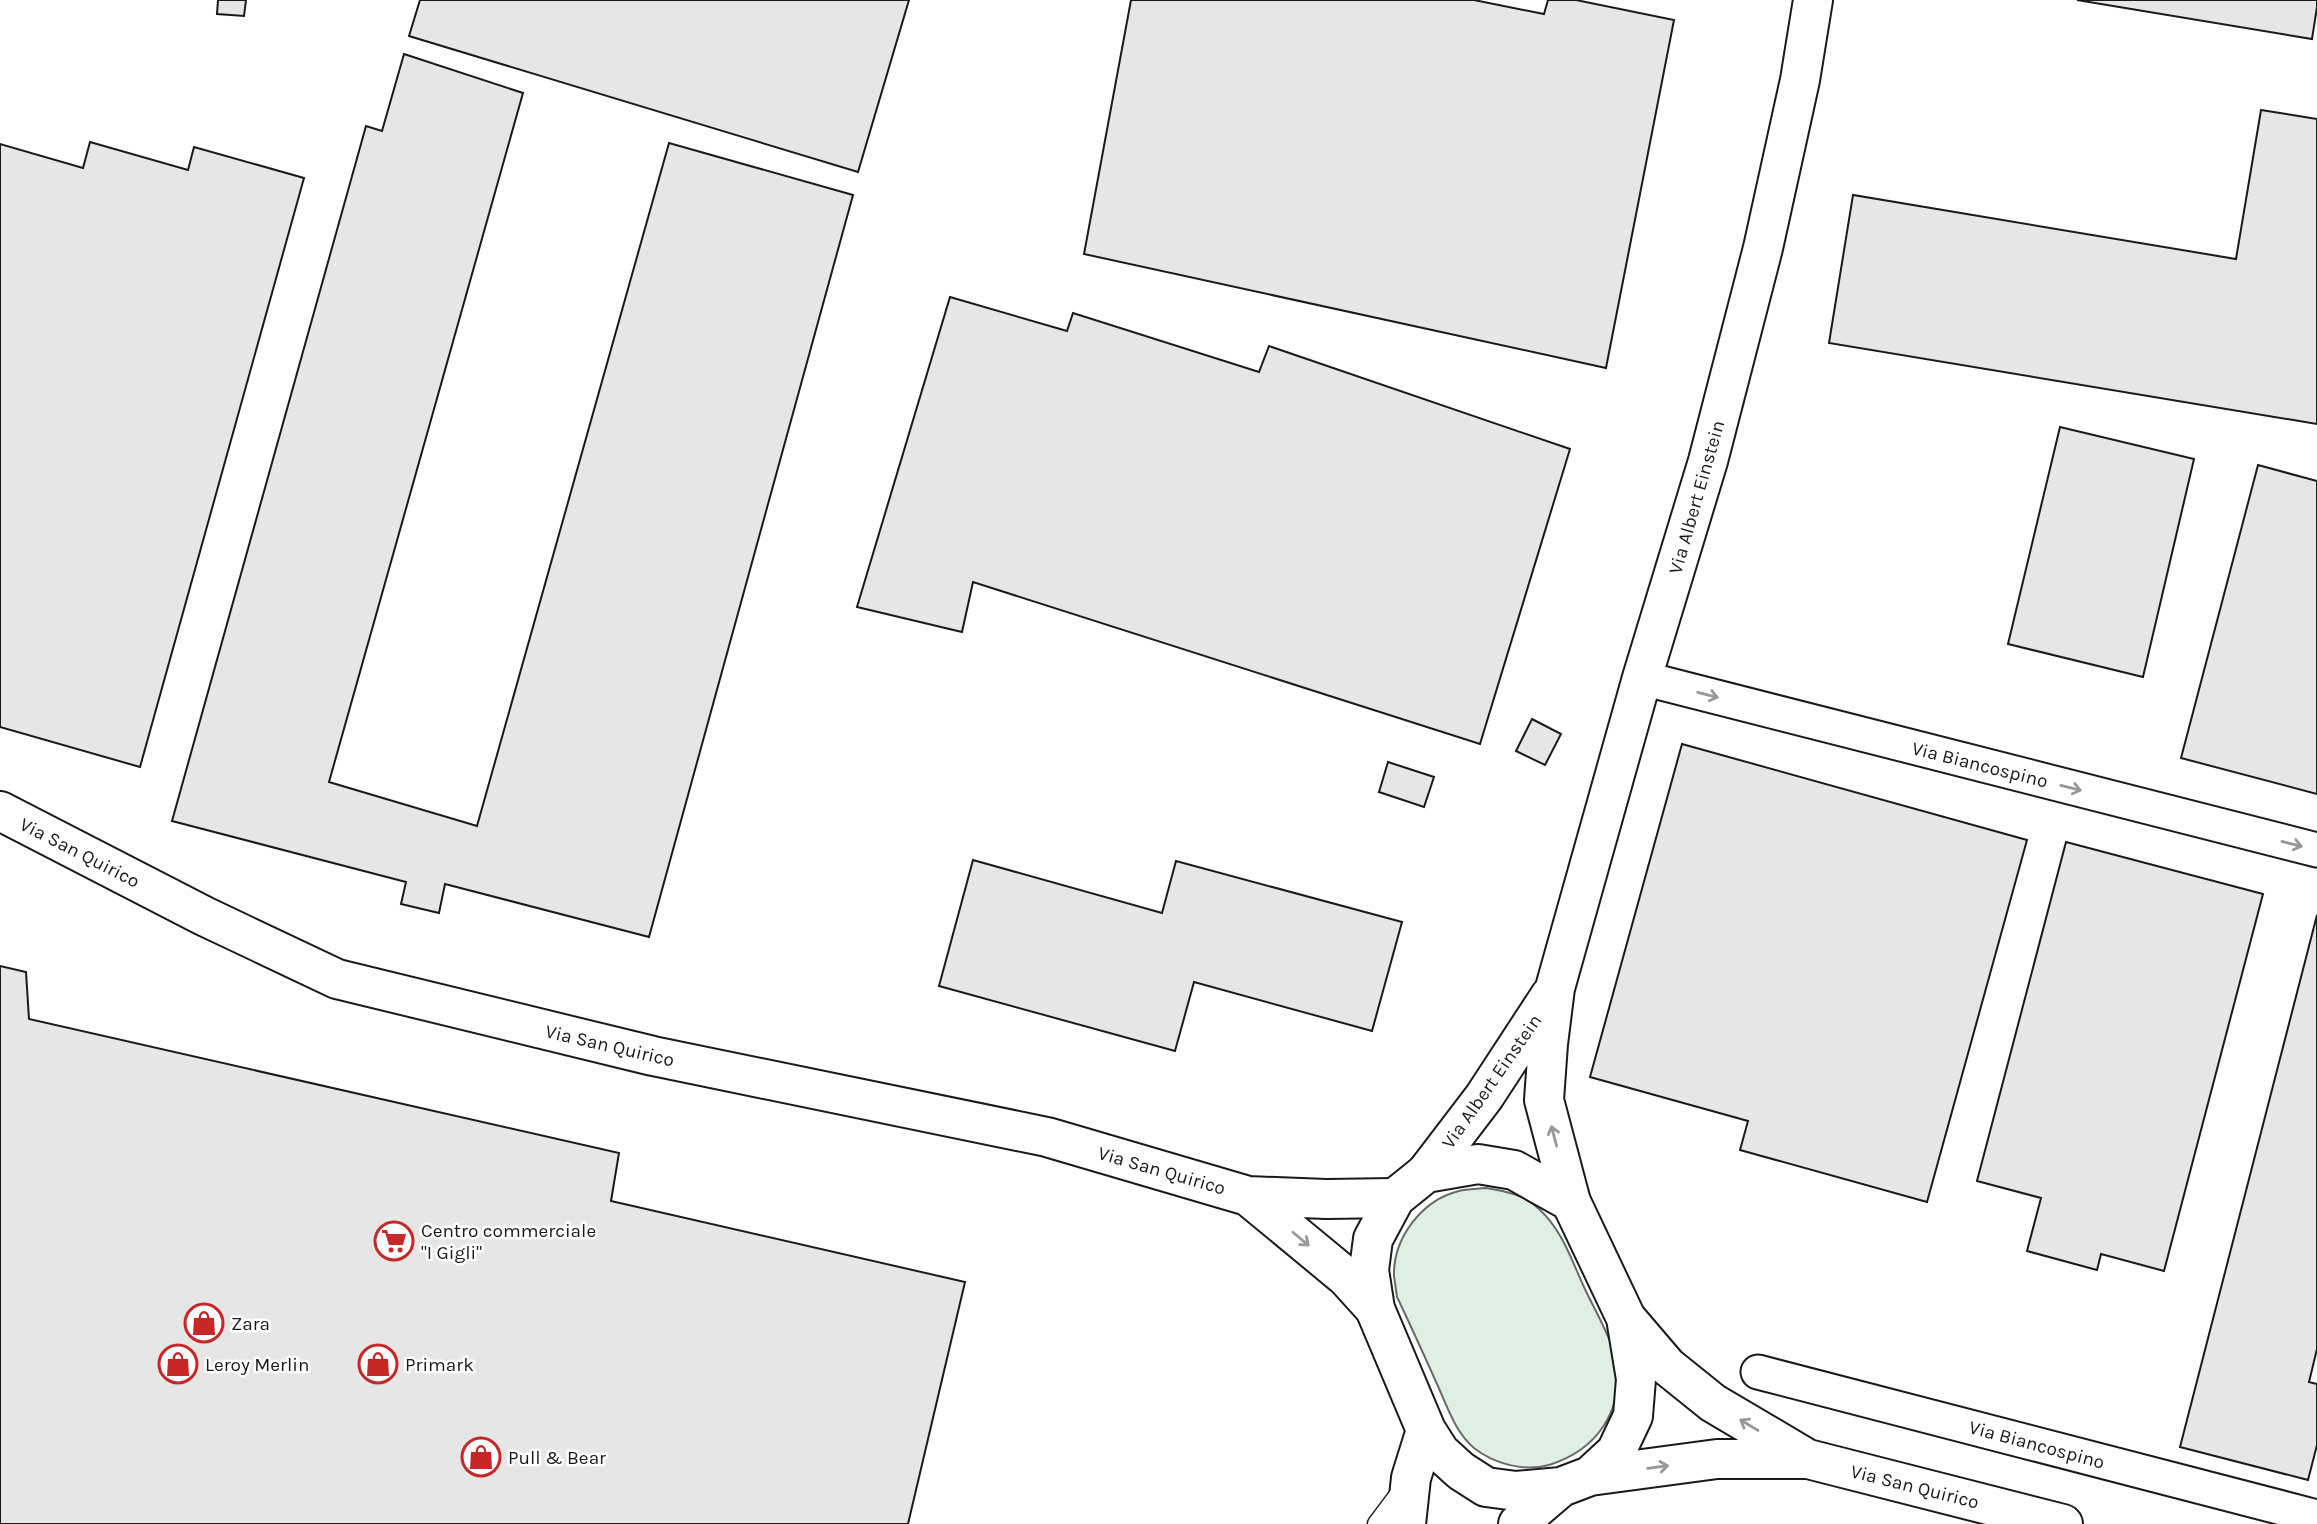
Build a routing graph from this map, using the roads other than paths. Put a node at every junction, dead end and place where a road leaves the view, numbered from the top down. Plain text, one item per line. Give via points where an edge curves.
1 (1812, 0) edge
2 (1642, 678) junction
3 (0, 811) edge
4 (2317, 850) edge
5 (1555, 988) junction
6 (1426, 1173) junction
7 (1248, 1196) junction
8 (1395, 1198) junction
9 (1571, 1202) junction
10 (1375, 1309) junction
11 (1626, 1318) junction
12 (1758, 1372) dead end
13 (1426, 1430) junction
14 (1808, 1459) junction
15 (1411, 1478) junction
16 (1575, 1481) junction
17 (2317, 1517) edge
18 (1377, 1524) edge
19 (1406, 1524) edge
20 (1518, 1524) edge
21 (2063, 1524) edge

1 - 2 street, Via Albert Einstein via 1800,80 1760,262 1708,461
2 -> 4 street, Via Biancospino
2 - 5 street, Via Albert Einstein
3 - 7 street, Via San Quirico via 337,979 653,1056 1047,1137
5 - 6 street, Via Albert Einstein via 1484,1097
9 -> 5 street, Via Albert Einstein via 1544,1100
6 - 8 street, Via San Quirico
6 - 9 street, Via San Quirico via 1478,1164 1514,1170
7 - 8 street, Via San Quirico
7 -> 10 street, Via San Quirico via 1346,1277
8 - 10 street, Via San Quirico via 1373,1239 1369,1270
9 - 11 street, Via San Quirico
10 - 13 street, Via San Quirico
14 -> 11 street, Via San Quirico via 1713,1403 1667,1366
11 - 16 street, Via San Quirico via 1636,1380 1633,1416 1616,1452
12 - 17 street, Via Biancospino
13 - 15 street
13 - 16 street, Via San Quirico via 1440,1452 1486,1487 1516,1491
16 -> 14 street, Via San Quirico via 1717,1459
14 - 21 street, Via San Quirico
15 - 18 lane
15 - 19 street
16 - 20 street

